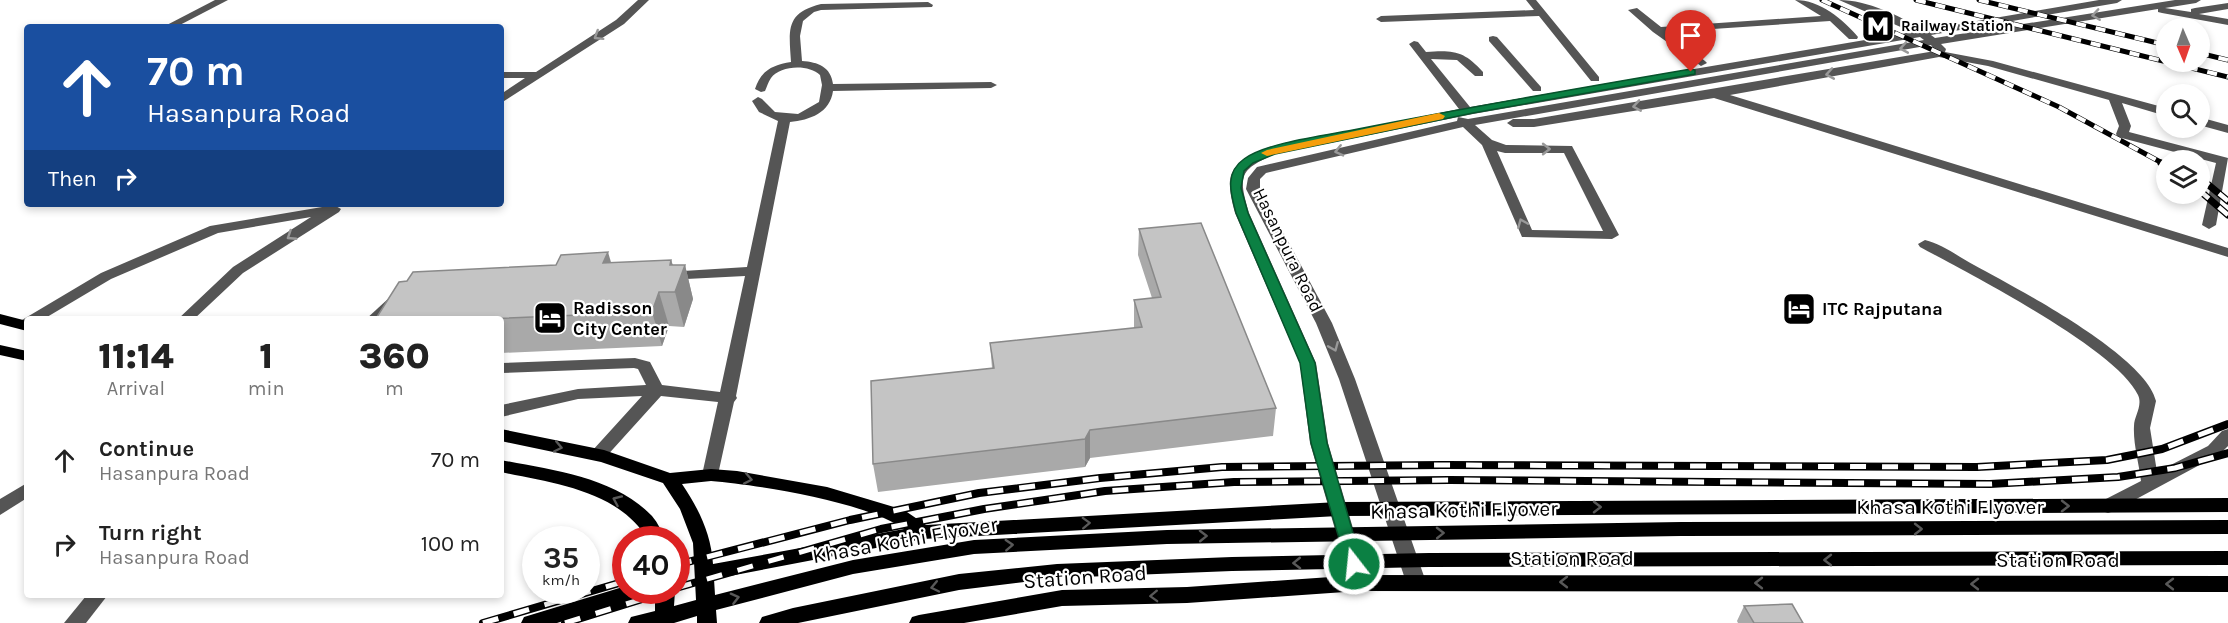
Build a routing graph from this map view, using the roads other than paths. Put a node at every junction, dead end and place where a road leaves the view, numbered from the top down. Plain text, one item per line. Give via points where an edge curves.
1 (223, 0) edge
2 (644, 0) edge
3 (1531, 0) edge
4 (1800, 0) edge
5 (1844, 0) edge
6 (2119, 0) edge
7 (2196, 0) edge
8 (928, 5) dead end
9 (2228, 6) edge
10 (1633, 10) dead end
11 (1542, 13) junction
12 (2183, 13) junction
13 (1833, 18) junction
14 (1381, 19) dead end
15 (2228, 22) edge
16 (174, 24) edge
17 (1908, 26) junction
18 (1657, 30) junction
19 (1853, 37) junction
20 (1493, 39) dead end
21 (1414, 45) dead end
22 (1939, 54) junction
23 (1424, 56) junction
24 (1698, 64) junction
25 (797, 66) junction
26 (1678, 67) junction
27 (1479, 74) dead end
28 (504, 75) edge
29 (537, 75) junction
30 (1595, 80) junction
31 (991, 85) dead end
32 (827, 88) junction
33 (1537, 89) junction
34 (1734, 91) junction
35 (1715, 94) junction
36 (504, 97) edge
37 (2114, 98) junction
38 (1747, 104) junction
39 (2156, 109) edge
40 (1464, 114) junction
41 (785, 118) junction
42 (2210, 124) edge
43 (2228, 129) edge
44 (1488, 143) junction
45 (2226, 162) edge
46 (332, 207) edge
47 (335, 207) edge
48 (2209, 225) dead end
49 (1925, 244) dead end
50 (2228, 253) edge
51 (754, 271) junction
52 (649, 277) edge
53 (410, 292) edge
54 (38, 316) edge
55 (187, 316) edge
56 (377, 316) edge
57 (0, 319) edge
58 (24, 323) edge
59 (1, 350) edge
60 (24, 355) edge
61 (504, 368) edge
62 (657, 390) junction
63 (729, 398) junction
64 (504, 410) edge
65 (2228, 435) edge
66 (504, 436) edge
67 (598, 455) junction
68 (504, 467) edge
69 (711, 475) junction
70 (669, 479) junction
71 (2150, 483) junction
72 (24, 491) edge
73 (2228, 505) edge
74 (2108, 506) junction
75 (0, 508) edge
76 (1338, 508) junction
77 (1392, 508) junction
78 (651, 526) edge
79 (2228, 527) edge
80 (923, 532) junction
81 (2228, 558) edge
82 (704, 573) junction
83 (1416, 582) junction
84 (1359, 583) junction
85 (2228, 584) edge
86 (95, 598) edge
87 (612, 598) edge
88 (665, 604) edge
89 (74, 623) edge
90 (531, 623) edge
91 (638, 623) edge
92 (664, 623) edge
93 (707, 623) edge
94 (770, 623) edge
95 (919, 623) edge

1 - 16 street
2 -> 29 street via 620,22
3 - 11 street
4 - 13 street
5 - 17 street
6 - 12 street
6 - 40 street
7 -> 40 street, Hasanpura Road via 2058,20 1520,114
8 - 25 street via 821,7 805,11 796,25
9 - 12 street
10 - 18 street
11 - 14 street
11 - 30 street
12 - 15 street
13 - 18 street
13 - 19 street
17 - 19 street
17 - 22 street via 1931,39 1941,49
18 - 24 street
19 - 24 street
20 - 33 street
21 - 23 street
22 -> 34 street
22 - 37 street via 1989,63
23 - 27 street via 1457,55
23 - 40 street
24 - 26 street
24 - 34 street
25 - 32 street via 822,70
25 - 41 street via 773,70 759,94 766,114
26 - 30 street
26 - 35 street
28 - 29 street
29 - 36 street
30 - 33 street
31 - 32 street
32 - 41 street via 820,109
33 - 40 street via 1492,96
34 - 35 street
34 - 38 street
35 - 38 street
35 -> 40 street via 1534,123
37 - 39 street
37 - 45 street via 2125,126 2122,134
38 - 50 street
40 - 44 street
40 - 76 street, Hasanpura Road via 1271,151 1239,170 1235,188 1242,213 1308,363 1319,443
40 -> 77 street, Hasanpura Road via 1284,163 1262,170 1254,178 1254,189 1332,341
41 - 51 street
42 - 43 street
44 -> 44 street via 1505,148 1568,149 1612,235 1527,234
45 - 48 street
46 - 54 street via 215,229 106,276
47 -> 55 street via 238,270
49 - 71 street via 2048,313 2138,380 2147,398 2142,426
51 - 52 street
51 - 63 street
53 - 56 street
57 - 58 main road
59 - 60 main road
61 - 62 street via 635,363 644,366
62 - 63 street
62 - 64 street via 578,394
62 - 67 street
63 - 69 street
65 - 71 street via 2214,450
66 -> 67 main road
67 - 70 main road
78 -> 68 main road via 625,503 577,483
69 - 70 main road
69 -> 80 main road via 827,494 898,515
70 - 82 main road via 688,507 702,543
71 - 74 street
72 - 75 street
73 - 74 main road
77 -> 74 main road
76 - 77 main road
80 -> 76 main road
76 - 84 street, Hasanpura Road
77 - 83 street, Hasanpura Road
91 -> 79 main road, Khasa Kothi Flyover via 853,567 974,547 1167,537 1681,529
80 - 82 main road
81 -> 94 main road via 1440,560 1057,571 959,582
82 - 93 main road
83 - 84 main road, Station Road
85 -> 83 main road, Station Road
84 -> 95 main road, Station Road via 1187,595 1062,598
86 - 89 street
87 - 90 main road
88 - 92 main road

